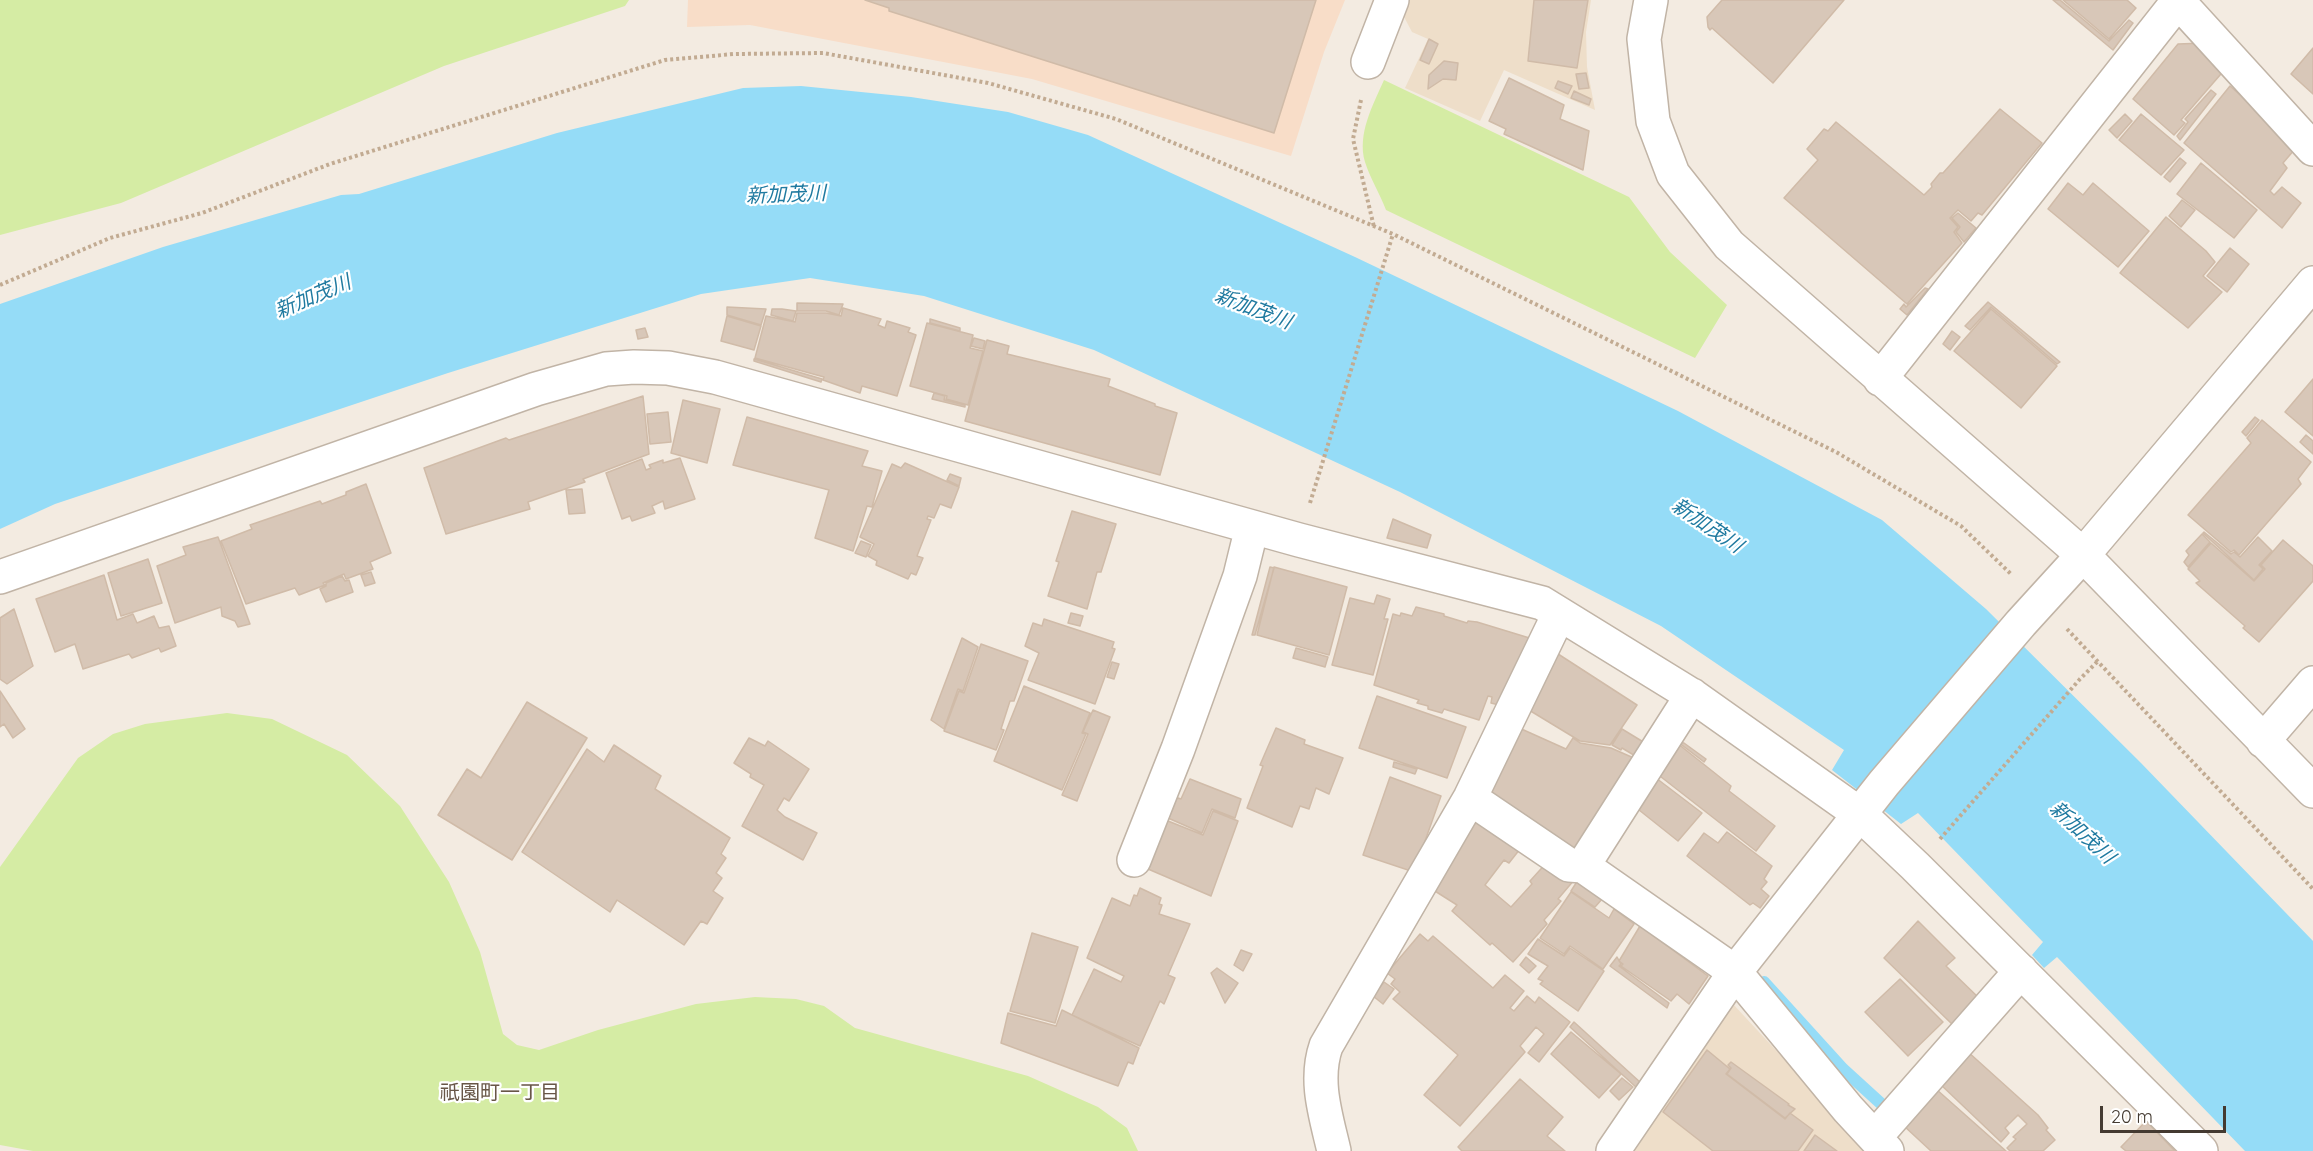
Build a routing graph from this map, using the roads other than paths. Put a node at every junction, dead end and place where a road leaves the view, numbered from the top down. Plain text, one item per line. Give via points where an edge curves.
1 (1392, 0) edge
2 (1652, 0) edge
3 (2178, 0) edge
4 (1368, 62) road end
5 (2313, 149) edge
6 (2313, 283) edge
7 (1880, 379) junction
8 (1251, 527) junction
9 (2083, 555) junction
10 (0, 577) edge
11 (1559, 614) junction
12 (2313, 683) edge
13 (1692, 695) junction
14 (2263, 741) junction
15 (2313, 791) edge
16 (1470, 798) junction
17 (1861, 815) junction
18 (1134, 860) dead end
19 (1583, 866) junction
20 (2021, 971) junction
21 (1735, 972) junction
22 (1881, 1144) edge
23 (1334, 1151) edge
24 (1613, 1151) edge
25 (2201, 1151) edge

1 - 4 street
2 - 7 street via 1644,39 1653,121 1673,174 1728,246
3 - 5 street
3 - 7 street
6 - 9 street
7 - 9 street
8 - 10 street via 761,388 668,368 634,367 606,369 536,389
8 - 11 street via 1542,603
8 - 18 street via 1240,576
9 - 14 street
9 - 17 street via 1884,783
11 - 13 street
11 - 16 street
12 - 14 street
13 - 17 street
13 - 19 street
14 - 15 street
16 - 19 street via 1569,865
16 - 23 street via 1326,1046 1320,1063 1320,1085
17 - 20 street
17 - 21 street
19 - 21 street
20 - 22 street
20 - 25 street
21 - 22 street
21 - 24 street

